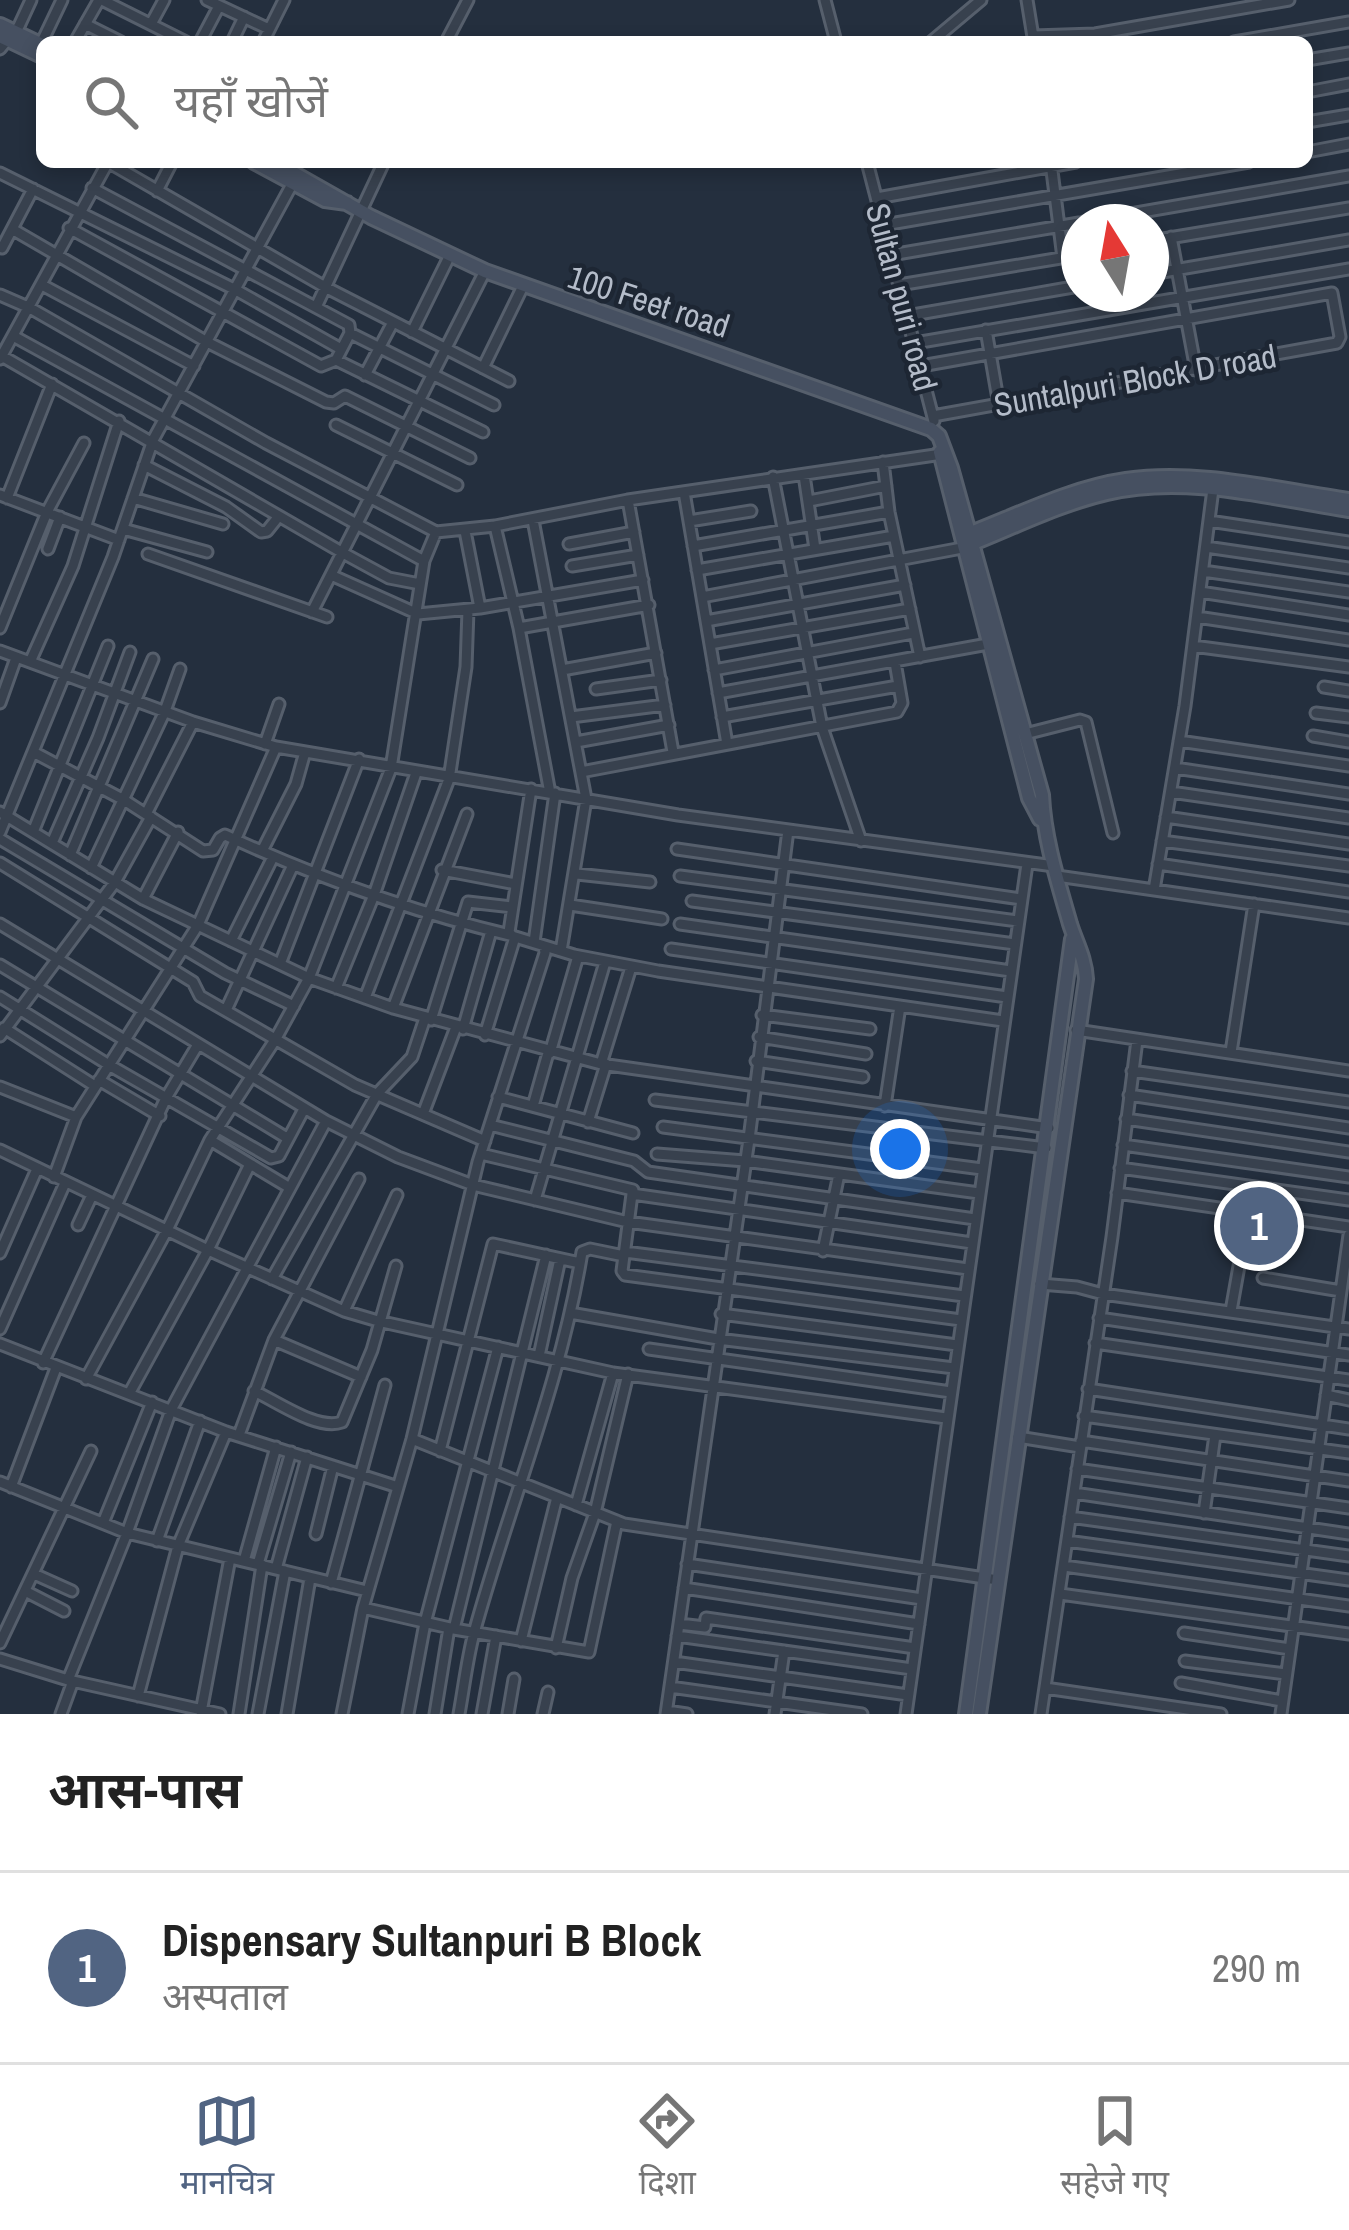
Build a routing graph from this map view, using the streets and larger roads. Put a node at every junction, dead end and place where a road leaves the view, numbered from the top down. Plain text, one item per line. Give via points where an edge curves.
1 (31, 0) edge
2 (62, 0) edge
3 (100, 0) edge
4 (135, 0) edge
5 (164, 0) edge
6 (207, 0) edge
7 (468, 0) edge
8 (825, 0) edge
9 (981, 0) edge
10 (1027, 0) edge
11 (1289, 0) edge
12 (280, 1) edge
13 (219, 5) junction
14 (129, 13) junction
15 (244, 17) junction
16 (1349, 22) edge
17 (86, 24) junction
18 (151, 24) junction
19 (269, 29) junction
20 (941, 32) junction
21 (4, 36) edge
22 (45, 36) edge
23 (79, 36) edge
24 (109, 36) edge
25 (174, 36) edge
26 (203, 36) edge
27 (235, 36) edge
28 (266, 36) edge
29 (449, 36) edge
30 (834, 36) edge
31 (937, 36) edge
32 (945, 36) edge
33 (1033, 36) edge
34 (1070, 36) edge
35 (1268, 36) edge
36 (36, 44) edge
37 (36, 53) edge
38 (1349, 53) edge
39 (1313, 59) edge
40 (1349, 84) edge
41 (1313, 91) edge
42 (1349, 115) edge
43 (1313, 121) edge
44 (1349, 144) edge
45 (1313, 151) edge
46 (104, 168) edge
47 (118, 168) edge
48 (169, 168) edge
49 (270, 168) edge
50 (282, 168) edge
51 (380, 168) edge
52 (869, 168) edge
53 (1031, 168) edge
54 (1052, 168) edge
55 (1214, 168) edge
56 (1349, 176) edge
57 (1, 177) edge
58 (296, 178) junction
59 (92, 188) junction
60 (33, 189) junction
61 (157, 191) junction
62 (1055, 195) junction
63 (877, 198) junction
64 (354, 207) junction
65 (1169, 207) edge
66 (1349, 208) edge
67 (79, 209) junction
68 (884, 225) junction
69 (1059, 226) junction
70 (69, 228) junction
71 (12, 229) junction
72 (1171, 237) joint
73 (1061, 239) edge
74 (1349, 240) edge
75 (2, 248) edge
76 (259, 250) junction
77 (891, 255) junction
78 (449, 256) junction
79 (55, 257) junction
80 (1061, 259) edge
81 (1349, 268) edge
82 (248, 269) junction
83 (1177, 269) junction
84 (485, 271) junction
85 (1169, 271) edge
86 (42, 285) junction
87 (899, 285) junction
88 (523, 286) junction
89 (325, 287) junction
90 (1061, 289) edge
91 (236, 290) junction
92 (1349, 290) edge
93 (1332, 293) junction
94 (0, 295) edge
95 (1182, 298) junction
96 (316, 307) junction
97 (30, 308) junction
98 (224, 311) junction
99 (907, 316) junction
100 (1186, 320) junction
101 (1343, 321) edge
102 (393, 322) junction
103 (986, 330) junction
104 (412, 332) junction
105 (350, 333) junction
106 (15, 338) junction
107 (207, 343) junction
108 (915, 343) junction
109 (382, 349) junction
110 (446, 349) junction
111 (989, 354) junction
112 (339, 355) junction
113 (1, 356) edge
114 (194, 366) junction
115 (921, 366) junction
116 (482, 368) junction
117 (1196, 370) junction
118 (365, 375) junction
119 (433, 376) junction
120 (509, 381) dead end
121 (52, 384) junction
122 (178, 394) junction
123 (419, 404) junction
124 (999, 404) junction
125 (494, 405) dead end
126 (934, 416) junction
127 (164, 419) junction
128 (119, 421) junction
129 (336, 425) dead end
130 (407, 427) junction
131 (483, 432) dead end
132 (938, 434) junction
133 (153, 440) junction
134 (84, 443) dead end
135 (394, 453) junction
136 (943, 454) junction
137 (470, 458) dead end
138 (883, 462) junction
139 (145, 465) junction
140 (804, 475) junction
141 (773, 477) junction
142 (457, 485) dead end
143 (886, 487) junction
144 (1213, 489) junction
145 (238, 490) junction
146 (684, 492) junction
147 (4, 496) edge
148 (133, 498) junction
149 (370, 500) junction
150 (628, 500) junction
151 (1349, 500) edge
152 (809, 501) junction
153 (226, 507) junction
154 (1349, 509) edge
155 (751, 511) dead end
156 (46, 512) junction
157 (890, 512) junction
158 (278, 516) junction
159 (60, 518) junction
160 (533, 520) junction
161 (689, 521) junction
162 (1209, 521) junction
163 (223, 524) dead end
164 (357, 525) junction
165 (495, 526) junction
166 (812, 526) junction
167 (86, 528) junction
168 (784, 530) junction
169 (465, 531) junction
170 (436, 532) junction
171 (634, 532) junction
172 (121, 534) junction
173 (894, 536) junction
174 (966, 541) junction
175 (1349, 542) edge
176 (569, 544) dead end
177 (693, 545) junction
178 (1206, 547) junction
179 (48, 549) dead end
180 (815, 549) junction
181 (207, 552) dead end
182 (343, 553) junction
183 (148, 554) dead end
184 (788, 554) junction
185 (638, 555) junction
186 (424, 561) junction
187 (899, 561) junction
188 (572, 566) dead end
189 (1349, 568) edge
190 (697, 570) junction
191 (1202, 571) junction
192 (332, 575) junction
193 (643, 580) junction
194 (794, 581) junction
195 (420, 584) junction
196 (905, 585) junction
197 (1200, 592) junction
198 (1349, 592) edge
199 (549, 594) junction
200 (702, 597) junction
201 (512, 602) junction
202 (798, 603) junction
203 (649, 605) junction
204 (474, 609) junction
205 (910, 609) junction
206 (312, 612) junction
207 (418, 614) junction
208 (1349, 615) edge
209 (327, 617) dead end
210 (1197, 617) junction
211 (706, 621) junction
212 (554, 622) junction
213 (0, 628) edge
214 (519, 628) junction
215 (803, 628) junction
216 (914, 633) junction
217 (1349, 640) edge
218 (710, 644) junction
219 (988, 644) junction
220 (108, 646) dead end
221 (1193, 646) junction
222 (0, 651) edge
223 (130, 652) dead end
224 (656, 653) junction
225 (808, 654) junction
226 (16, 658) junction
227 (920, 658) junction
228 (153, 659) dead end
229 (30, 662) junction
230 (895, 662) junction
231 (1349, 668) edge
232 (180, 669) dead end
233 (562, 670) junction
234 (714, 670) junction
235 (65, 674) junction
236 (812, 675) junction
237 (661, 680) junction
238 (94, 685) junction
239 (898, 686) junction
240 (1324, 687) dead end
241 (596, 689) dead end
242 (1349, 691) edge
243 (115, 693) junction
244 (718, 693) junction
245 (817, 700) junction
246 (136, 701) junction
247 (0, 703) edge
248 (279, 704) dead end
249 (665, 705) junction
250 (165, 711) junction
251 (1316, 713) dead end
252 (571, 717) junction
253 (722, 717) junction
254 (1349, 717) edge
255 (193, 722) junction
256 (668, 725) junction
257 (822, 727) junction
258 (1025, 734) junction
259 (1312, 736) dead end
260 (576, 742) junction
261 (1179, 742) junction
262 (1349, 742) edge
263 (727, 744) junction
264 (271, 745) junction
265 (305, 752) junction
266 (673, 752) junction
267 (35, 753) junction
268 (359, 760) junction
269 (1349, 766) edge
270 (59, 768) junction
271 (392, 768) junction
272 (1174, 768) junction
273 (581, 772) junction
274 (416, 773) junction
275 (81, 779) junction
276 (449, 779) junction
277 (98, 788) junction
278 (530, 789) junction
279 (1171, 792) junction
280 (552, 793) junction
281 (1349, 794) edge
282 (586, 799) junction
283 (124, 800) junction
284 (4, 814) edge
285 (467, 814) dead end
286 (149, 816) junction
287 (1166, 818) junction
288 (1349, 818) edge
289 (1043, 826) junction
290 (788, 830) junction
291 (32, 832) junction
292 (178, 832) junction
293 (1113, 833) dead end
294 (0, 835) edge
295 (236, 840) junction
296 (861, 841) junction
297 (1162, 841) junction
298 (52, 843) junction
299 (1349, 844) edge
300 (677, 849) dead end
301 (268, 854) junction
302 (70, 855) junction
303 (0, 863) edge
304 (783, 863) junction
305 (1027, 864) junction
306 (1158, 864) junction
307 (293, 865) junction
308 (1349, 866) edge
309 (91, 868) junction
310 (442, 870) junction
311 (1056, 871) junction
312 (577, 874) junction
313 (315, 876) junction
314 (680, 876) dead end
315 (115, 882) junction
316 (650, 883) dead end
317 (516, 884) junction
318 (346, 886) junction
319 (779, 889) junction
320 (1154, 890) junction
321 (1349, 892) edge
322 (374, 896) junction
323 (102, 898) junction
324 (143, 899) junction
325 (1022, 899) junction
326 (692, 901) dead end
327 (400, 904) junction
328 (1254, 904) junction
329 (570, 905) junction
330 (512, 907) junction
331 (776, 911) junction
332 (430, 915) junction
333 (89, 918) junction
334 (1349, 918) edge
335 (662, 920) dead end
336 (1018, 921) junction
337 (462, 923) junction
338 (0, 924) edge
339 (680, 924) dead end
340 (198, 926) junction
341 (491, 931) junction
342 (1072, 932) junction
343 (512, 936) junction
344 (773, 936) junction
345 (231, 941) junction
346 (538, 944) junction
347 (1015, 944) junction
348 (184, 947) junction
349 (671, 949) dead end
350 (561, 950) junction
351 (255, 952) junction
352 (578, 956) junction
353 (55, 960) junction
354 (770, 961) junction
355 (605, 962) junction
356 (280, 964) junction
357 (0, 965) edge
358 (631, 967) junction
359 (170, 968) junction
360 (1011, 971) junction
361 (309, 978) junction
362 (242, 981) junction
363 (35, 986) junction
364 (766, 986) junction
365 (336, 988) junction
366 (0, 997) edge
367 (1007, 997) junction
368 (365, 998) junction
369 (294, 1006) junction
370 (900, 1006) junction
371 (393, 1008) junction
372 (18, 1010) junction
373 (226, 1010) junction
374 (142, 1012) junction
375 (763, 1015) junction
376 (428, 1019) junction
377 (1003, 1021) junction
378 (460, 1028) junction
379 (870, 1029) dead end
380 (2, 1030) edge
381 (1076, 1030) junction
382 (485, 1035) junction
383 (759, 1037) junction
384 (275, 1040) junction
385 (1137, 1040) junction
386 (124, 1042) junction
387 (515, 1043) junction
388 (197, 1046) junction
389 (1231, 1052) junction
390 (549, 1053) junction
391 (866, 1054) dead end
392 (578, 1059) junction
393 (756, 1061) junction
394 (604, 1064) junction
395 (109, 1066) junction
396 (1132, 1071) junction
397 (1349, 1071) edge
398 (180, 1076) junction
399 (863, 1077) dead end
400 (250, 1078) junction
401 (98, 1083) junction
402 (0, 1087) edge
403 (754, 1087) junction
404 (376, 1094) junction
405 (1129, 1095) junction
406 (498, 1097) junction
407 (166, 1098) junction
408 (655, 1100) dead end
409 (1349, 1102) edge
410 (533, 1106) junction
411 (885, 1106) junction
412 (231, 1107) junction
413 (304, 1109) junction
414 (752, 1112) junction
415 (423, 1114) junction
416 (560, 1115) junction
417 (160, 1116) junction
418 (76, 1117) junction
419 (1126, 1119) junction
420 (326, 1121) junction
421 (588, 1122) junction
422 (988, 1122) junction
423 (490, 1125) junction
424 (663, 1127) dead end
425 (218, 1128) junction
426 (1349, 1128) edge
427 (1049, 1129) junction
428 (634, 1132) dead end
429 (354, 1135) junction
430 (287, 1138) junction
431 (748, 1138) junction
432 (210, 1140) junction
433 (485, 1141) junction
434 (552, 1142) junction
435 (986, 1143) junction
436 (1123, 1145) junction
437 (1046, 1148) junction
438 (0, 1150) edge
439 (1349, 1152) edge
440 (481, 1154) junction
441 (657, 1154) dead end
442 (745, 1161) junction
443 (250, 1164) junction
444 (1120, 1168) junction
445 (37, 1169) junction
446 (982, 1169) junction
447 (641, 1170) junction
448 (543, 1171) junction
449 (838, 1174) junction
450 (1349, 1177) edge
451 (53, 1178) junction
452 (359, 1178) dead end
453 (65, 1183) junction
454 (473, 1185) junction
455 (740, 1186) junction
456 (290, 1188) junction
457 (633, 1192) junction
458 (979, 1193) junction
459 (1117, 1193) junction
460 (92, 1195) junction
461 (397, 1195) dead end
462 (832, 1199) junction
463 (535, 1200) junction
464 (1349, 1200) edge
465 (117, 1207) junction
466 (737, 1208) junction
467 (1250, 1210) junction
468 (975, 1219) junction
469 (628, 1222) junction
470 (828, 1223) junction
471 (78, 1225) dead end
472 (168, 1228) junction
473 (1349, 1231) edge
474 (734, 1237) junction
475 (972, 1243) junction
476 (208, 1250) junction
477 (824, 1251) junction
478 (0, 1252) edge
479 (1348, 1253) edge
480 (625, 1254) junction
481 (546, 1255) junction
482 (560, 1258) junction
483 (580, 1263) junction
484 (728, 1265) junction
485 (395, 1266) dead end
486 (247, 1268) junction
487 (968, 1269) junction
488 (1346, 1275) edge
489 (1263, 1278) dead end
490 (272, 1279) junction
491 (1039, 1284) junction
492 (724, 1289) junction
493 (300, 1291) junction
494 (1103, 1294) junction
495 (964, 1296) junction
496 (1343, 1297) edge
497 (344, 1311) junction
498 (1232, 1311) junction
499 (570, 1313) junction
500 (721, 1314) junction
501 (1099, 1318) junction
502 (961, 1320) junction
503 (378, 1321) junction
504 (1336, 1327) junction
505 (0, 1329) edge
506 (1349, 1329) edge
507 (439, 1333) junction
508 (718, 1339) junction
509 (274, 1340) junction
510 (470, 1341) junction
511 (1095, 1343) junction
512 (0, 1344) edge
513 (957, 1346) junction
514 (498, 1347) junction
515 (649, 1349) dead end
516 (520, 1353) junction
517 (1332, 1353) junction
518 (1349, 1355) edge
519 (539, 1356) junction
520 (715, 1359) junction
521 (561, 1360) junction
522 (44, 1363) junction
523 (56, 1367) junction
524 (954, 1368) junction
525 (613, 1372) junction
526 (628, 1374) junction
527 (361, 1377) junction
528 (1329, 1377) junction
529 (86, 1379) junction
530 (1349, 1379) edge
531 (385, 1385) dead end
532 (711, 1387) junction
533 (1088, 1389) junction
534 (254, 1390) junction
535 (951, 1392) junction
536 (129, 1394) junction
537 (1326, 1395) junction
538 (1349, 1400) edge
539 (152, 1402) junction
540 (171, 1409) junction
541 (1084, 1416) junction
542 (946, 1418) junction
543 (200, 1421) junction
544 (1322, 1425) junction
545 (1349, 1429) edge
546 (226, 1432) junction
547 (1215, 1435) junction
548 (239, 1436) junction
549 (1018, 1436) junction
550 (412, 1439) junction
551 (1081, 1444) junction
552 (276, 1447) junction
553 (1318, 1449) junction
554 (91, 1451) dead end
555 (440, 1451) junction
556 (292, 1452) junction
557 (1349, 1454) edge
558 (307, 1457) junction
559 (1212, 1461) junction
560 (466, 1462) junction
561 (333, 1466) junction
562 (1077, 1469) junction
563 (494, 1473) junction
564 (358, 1474) junction
565 (1315, 1476) junction
566 (1349, 1480) edge
567 (519, 1481) junction
568 (6, 1485) edge
569 (395, 1486) junction
570 (1208, 1488) junction
571 (1074, 1493) junction
572 (557, 1497) junction
573 (1311, 1502) junction
574 (576, 1505) junction
575 (67, 1508) junction
576 (1349, 1508) edge
577 (595, 1513) junction
578 (1204, 1513) junction
579 (1070, 1517) junction
580 (616, 1521) junction
581 (104, 1522) junction
582 (1307, 1529) junction
583 (128, 1533) junction
584 (692, 1533) junction
585 (316, 1534) dead end
586 (1349, 1534) edge
587 (157, 1541) junction
588 (1067, 1541) junction
589 (178, 1546) junction
590 (1304, 1550) junction
591 (1349, 1556) edge
592 (230, 1558) junction
593 (244, 1561) junction
594 (687, 1564) junction
595 (260, 1565) junction
596 (1064, 1566) junction
597 (926, 1569) junction
598 (280, 1570) junction
599 (1301, 1573) junction
600 (34, 1574) junction
601 (310, 1578) junction
602 (992, 1579) junction
603 (1349, 1580) edge
604 (331, 1583) junction
605 (684, 1588) junction
606 (25, 1591) junction
607 (367, 1591) junction
608 (72, 1592) dead end
609 (1060, 1594) junction
610 (1297, 1598) junction
611 (922, 1599) junction
612 (0, 1606) edge
613 (1349, 1606) edge
614 (363, 1608) junction
615 (64, 1611) dead end
616 (14, 1613) junction
617 (425, 1623) junction
618 (919, 1624) junction
619 (1293, 1625) junction
620 (451, 1629) junction
621 (678, 1630) junction
622 (474, 1632) junction
623 (1184, 1634) dead end
624 (1349, 1634) edge
625 (496, 1636) junction
626 (521, 1641) junction
627 (0, 1643) edge
628 (556, 1648) junction
629 (915, 1648) junction
630 (1290, 1649) junction
631 (784, 1651) junction
632 (0, 1659) edge
633 (1186, 1661) dead end
634 (674, 1662) junction
635 (912, 1669) junction
636 (1286, 1674) junction
637 (778, 1676) junction
638 (514, 1678) dead end
639 (71, 1680) junction
640 (1180, 1684) dead end
641 (670, 1687) junction
642 (1045, 1688) junction
643 (548, 1692) dead end
644 (908, 1695) junction
645 (138, 1696) junction
646 (1282, 1700) junction
647 (776, 1708) edge
648 (201, 1712) edge
649 (667, 1712) edge
650 (61, 1714) edge
651 (220, 1714) edge
652 (239, 1714) edge
653 (258, 1714) edge
654 (287, 1714) edge
655 (342, 1714) edge
656 (408, 1714) edge
657 (435, 1714) edge
658 (459, 1714) edge
659 (482, 1714) edge
660 (508, 1714) edge
661 (544, 1714) edge
662 (687, 1714) edge
663 (862, 1714) edge
664 (906, 1714) edge
665 (966, 1714) edge
666 (979, 1714) edge
667 (1041, 1714) edge
668 (1222, 1714) edge
669 (1281, 1714) edge

1 - 21 street
2 - 22 street
3 - 14 street
3 - 17 street
4 - 14 street
5 - 18 street
6 - 13 street
7 - 29 street
8 - 30 street
9 - 20 street
10 - 33 street
11 - 34 street
12 - 19 street
13 - 15 street
13 - 26 street
14 - 18 street
15 - 19 street
15 - 27 street
16 - 35 street
17 - 23 street
17 - 24 street
18 - 25 street
19 - 28 street
20 - 31 street
20 - 32 street
21 - 36 street
21 - 37 street
38 - 39 street
40 - 41 street
42 - 43 street
44 - 45 street
46 - 59 street
47 - 61 street
48 - 61 street
49 - 58 street, 100 Feet road
50 - 58 street, 100 Feet road
51 - 64 street
52 - 63 street, Sultan puri road
53 - 63 street
54 - 62 street
55 - 62 street
56 - 65 street
57 - 60 street
58 - 64 street, 100 Feet road
58 - 76 street
59 - 67 street
59 - 82 street
60 - 67 street
60 - 71 street
61 - 76 street
62 - 68 street
62 - 69 street
63 - 68 street, Sultan puri road
64 - 78 street, 100 Feet road
64 - 89 street
66 - 72 street
67 - 70 street
67 - 91 street
68 - 77 street, Sultan puri road
69 - 73 street
69 - 77 street
70 - 79 street
70 - 98 street
71 - 75 street
71 - 79 street
72 - 83 street
74 - 83 street
76 - 82 street
76 - 89 street
77 - 87 street, Sultan puri road
78 - 84 street, 100 Feet road
78 - 104 street
79 - 86 street
79 - 107 street
80 - 87 street
81 - 95 street
82 - 91 street
82 - 96 street
83 - 85 street
83 - 95 street
84 - 88 street, 100 Feet road
84 - 110 street
86 - 97 street
86 - 114 street
87 - 99 street, Sultan puri road
88 - 116 street
88 - 132 street, 100 Feet road
89 - 96 street
89 - 102 street
90 - 99 street
91 - 98 street
91 - 112 street
92 - 93 street
93 - 100 street
93 - 101 street
94 - 97 street
95 - 100 street
95 - 103 street
96 - 105 street
97 - 106 street
97 - 122 street
98 - 107 street
98 - 112 street via 321,366
99 - 108 street, Sultan puri road
100 - 111 street
100 - 117 street
101 - 117 street, Suntalpuri Block D road via 1337,344
102 - 104 street
102 - 109 street
103 - 108 street
103 - 111 street
104 - 110 street
105 - 109 street
105 - 112 street
106 - 113 street
106 - 127 street
107 - 114 street
107 - 130 street via 326,402 344,396
108 - 115 street, Sultan puri road
109 - 118 street
109 - 119 street
110 - 116 street
110 - 119 street
111 - 115 street
111 - 124 street
112 - 118 street
113 - 121 street
114 - 122 street
115 - 126 street, Sultan puri road
116 - 120 street
117 - 124 street, Suntalpuri Block D road
118 - 123 street
119 - 123 street
119 - 125 street
121 - 128 street
121 - 147 street
122 - 127 street
122 - 149 street
123 - 130 street
123 - 131 street
124 - 126 street, Suntalpuri Block D road
126 - 132 street, Sultan puri road
127 - 133 street
127 - 164 street
128 - 133 street
128 - 167 street
129 - 135 street
130 - 135 street
130 - 137 street
132 - 136 street
133 - 139 street
133 - 145 street
134 - 156 street
135 - 142 street
135 - 149 street
136 - 138 street
136 - 174 street
138 - 140 street
138 - 143 street
139 - 148 street
139 - 153 street
140 - 141 street
140 - 152 street
141 - 146 street
141 - 168 street
143 - 152 street
143 - 157 street
144 - 154 street
144 - 162 street
144 - 174 street via 1106,493
145 - 153 street
145 - 158 street
146 - 150 street
146 - 161 street
147 - 156 street
148 - 163 street
148 - 172 street
149 - 164 street
149 - 170 street
150 - 160 street
150 - 171 street
151 - 174 street via 1176,476 1124,480
152 - 166 street
153 - 158 street via 261,532
155 - 161 street
156 - 159 street
156 - 213 street
157 - 166 street
157 - 173 street
158 - 182 street
159 - 167 street
159 - 179 street
160 - 165 street
160 - 199 street
161 - 177 street
162 - 175 street
162 - 178 street
164 - 182 street
164 - 186 street
165 - 169 street
165 - 201 street
166 - 168 street
166 - 180 street
167 - 172 street
167 - 229 street
168 - 177 street
168 - 184 street
169 - 170 street
169 - 204 street
170 - 186 street
171 - 176 street
171 - 185 street
172 - 181 street
172 - 235 street
173 - 180 street
173 - 187 street
174 - 187 street
174 - 219 street
174 - 258 street
177 - 190 street
178 - 189 street
178 - 191 street
180 - 184 street
182 - 192 street
182 - 195 street
183 - 206 street
184 - 190 street
184 - 194 street
185 - 188 street
185 - 193 street
186 - 195 street
187 - 194 street
187 - 196 street
190 - 200 street
191 - 197 street
191 - 198 street
192 - 206 street
192 - 207 street
193 - 199 street
193 - 203 street
194 - 200 street
194 - 202 street
195 - 207 street
196 - 202 street
196 - 205 street
197 - 208 street
197 - 210 street
199 - 201 street
199 - 212 street
200 - 211 street
201 - 204 street
201 - 214 street
202 - 211 street
202 - 215 street
203 - 212 street
203 - 224 street
204 - 207 street
204 - 276 street
205 - 215 street
205 - 216 street
206 - 209 street
207 - 271 street
210 - 217 street
210 - 221 street
211 - 218 street
212 - 214 street
212 - 233 street
214 - 280 street
215 - 218 street
215 - 225 street
216 - 225 street
216 - 227 street
218 - 234 street
219 - 227 street
219 - 289 street
220 - 238 street
221 - 231 street
221 - 261 street
222 - 226 street
223 - 243 street
224 - 233 street
224 - 237 street
225 - 234 street
225 - 236 street
226 - 229 street
226 - 247 street
227 - 230 street
228 - 246 street
229 - 235 street
230 - 236 street
230 - 239 street
232 - 250 street
233 - 252 street
234 - 244 street
235 - 238 street
235 - 267 street
236 - 244 street
236 - 245 street
237 - 241 street
237 - 249 street
238 - 243 street
238 - 270 street
239 - 245 street
239 - 257 street via 897,712
240 - 242 street
243 - 246 street
243 - 275 street
244 - 253 street
245 - 253 street
245 - 257 street
246 - 250 street
246 - 277 street
248 - 264 street
249 - 252 street
249 - 256 street
250 - 255 street
250 - 283 street
251 - 254 street
252 - 260 street
253 - 263 street
255 - 264 street
255 - 286 street
256 - 260 street
256 - 266 street
257 - 263 street
257 - 296 street
258 - 289 street
258 - 293 street via 1086,722
259 - 262 street
260 - 273 street
261 - 269 street
261 - 272 street
263 - 266 street
264 - 265 street
264 - 295 street
265 - 268 street
265 - 301 street
266 - 273 street
267 - 270 street
267 - 284 street
268 - 271 street
268 - 313 street
270 - 275 street
270 - 291 street
271 - 274 street
271 - 318 street
272 - 279 street
272 - 281 street
273 - 282 street
274 - 276 street
274 - 322 street
275 - 277 street
275 - 298 street
276 - 278 street
276 - 327 street
277 - 283 street
277 - 302 street
278 - 280 street
278 - 317 street
279 - 287 street
279 - 288 street
280 - 282 street
280 - 346 street
282 - 290 street
282 - 312 street
283 - 286 street
283 - 309 street
284 - 291 street
284 - 294 street
285 - 310 street
286 - 292 street
286 - 315 street
287 - 297 street
287 - 299 street
289 - 311 street
290 - 296 street
290 - 304 street
291 - 298 street
292 - 295 street via 209,852 221,836
292 - 324 street
294 - 323 street
295 - 301 street
295 - 340 street
296 - 305 street
297 - 306 street
297 - 308 street
298 - 302 street
300 - 304 street
301 - 307 street
301 - 345 street
302 - 309 street
303 - 333 street
304 - 319 street
304 - 325 street
305 - 311 street
305 - 325 street
306 - 320 street
306 - 321 street
307 - 313 street
307 - 351 street
309 - 315 street
310 - 317 street
310 - 332 street
311 - 320 street
311 - 342 street
312 - 316 street
312 - 329 street
313 - 318 street
313 - 356 street
314 - 319 street
315 - 323 street
315 - 324 street
317 - 330 street
318 - 322 street
318 - 361 street
319 - 331 street
319 - 336 street
320 - 328 street
322 - 327 street
322 - 365 street
323 - 333 street
323 - 348 street
324 - 340 street
325 - 336 street
326 - 331 street
327 - 332 street
327 - 368 street
328 - 334 street
328 - 389 street
329 - 335 street
329 - 350 street
330 - 337 street via 468,902
330 - 343 street
331 - 344 street
331 - 347 street
332 - 337 street
332 - 371 street
333 - 353 street
333 - 359 street
336 - 347 street
337 - 341 street
337 - 376 street
338 - 353 street
339 - 344 street
340 - 345 street
340 - 348 street
341 - 343 street
341 - 378 street
342 - 381 street via 1086,979
342 - 427 street
343 - 346 street
343 - 382 street
344 - 354 street
344 - 360 street
345 - 351 street
346 - 350 street
346 - 387 street via 545,953
347 - 360 street
348 - 359 street
348 - 362 street
349 - 354 street
350 - 352 street
351 - 356 street
351 - 362 street
352 - 355 street
352 - 390 street
353 - 363 street
353 - 374 street
354 - 364 street
354 - 367 street
355 - 358 street
355 - 392 street
356 - 361 street
357 - 363 street
358 - 364 street
358 - 394 street
359 - 373 street
359 - 374 street
360 - 367 street
361 - 365 street
361 - 369 street
362 - 369 street
362 - 373 street
363 - 372 street
363 - 386 street
364 - 370 street
364 - 375 street
365 - 368 street
366 - 372 street
367 - 377 street
368 - 371 street
369 - 384 street
370 - 377 street
370 - 411 street
371 - 376 street
372 - 380 street
372 - 395 street
373 - 384 street
374 - 386 street
374 - 388 street
375 - 379 street
375 - 383 street
376 - 378 street
376 - 404 street via 406,1066
377 - 422 street
378 - 382 street
378 - 415 street
380 - 401 street
381 - 385 street
381 - 491 street
382 - 387 street
383 - 391 street
383 - 393 street
384 - 400 street
384 - 404 street
385 - 389 street
385 - 396 street
386 - 395 street
386 - 398 street
387 - 390 street
387 - 406 street
388 - 398 street
388 - 400 street
389 - 397 street
390 - 392 street
390 - 410 street
392 - 394 street
392 - 416 street
393 - 399 street
393 - 403 street
394 - 403 street
394 - 421 street
395 - 401 street
395 - 407 street
396 - 405 street
396 - 409 street
398 - 407 street
398 - 412 street
400 - 412 street
400 - 413 street
401 - 417 street
401 - 418 street
402 - 418 street
403 - 411 street
403 - 414 street
404 - 415 street
404 - 429 street
405 - 419 street
405 - 426 street
406 - 410 street
406 - 423 street
407 - 417 street
407 - 425 street
408 - 414 street
410 - 416 street
411 - 422 street
412 - 425 street
412 - 430 street
413 - 420 street
413 - 430 street
414 - 431 street
414 - 435 street
415 - 433 street
416 - 421 street
416 - 434 street
417 - 465 street
418 - 451 street
419 - 436 street
419 - 439 street
420 - 429 street
420 - 456 street
421 - 428 street
422 - 427 street
422 - 435 street
423 - 433 street
423 - 434 street
424 - 431 street
425 - 430 street via 271,1158
425 - 432 street
427 - 437 street
429 - 454 street
429 - 490 street
431 - 442 street
431 - 446 street
432 - 443 street
432 - 472 street
433 - 440 street
434 - 447 street via 634,1161
434 - 448 street
435 - 437 street
435 - 446 street
436 - 444 street
436 - 450 street
437 - 602 street
438 - 445 street
440 - 448 street
440 - 454 street
441 - 442 street
442 - 449 street
442 - 455 street
443 - 456 street
443 - 476 street
444 - 459 street
444 - 464 street
445 - 451 street
445 - 478 street
446 - 458 street
447 - 455 street
447 - 457 street
448 - 457 street
448 - 463 street
449 - 458 street
449 - 462 street
451 - 453 street
452 - 493 street
453 - 460 street
453 - 505 street
454 - 463 street
454 - 507 street
455 - 462 street
455 - 466 street
456 - 486 street
457 - 466 street
457 - 469 street
458 - 468 street
459 - 467 street
459 - 494 street
460 - 465 street
460 - 471 street
461 - 497 street
462 - 468 street
462 - 470 street
463 - 469 street
465 - 472 street
465 - 522 street
466 - 470 street
466 - 474 street
467 - 473 street
467 - 498 street
468 - 475 street
469 - 474 street
469 - 480 street
470 - 475 street
470 - 477 street
472 - 476 street
472 - 529 street
473 - 479 street
474 - 477 street
474 - 484 street
475 - 487 street
476 - 486 street
476 - 536 street
477 - 487 street
479 - 488 street
480 - 483 street via 586,1249
480 - 484 street
480 - 492 street via 625,1275
481 - 482 street
481 - 510 street via 493,1244
481 - 516 street
482 - 483 street
482 - 519 street
483 - 499 street
484 - 492 street
484 - 495 street
485 - 503 street
486 - 490 street
486 - 540 street
487 - 495 street
488 - 496 street
489 - 496 street
490 - 493 street
491 - 494 street
491 - 549 street
492 - 500 street
492 - 502 street
493 - 497 street
493 - 509 street
494 - 498 street
494 - 501 street
495 - 502 street
496 - 504 street
497 - 503 street
498 - 504 street
499 - 508 street
499 - 521 street
500 - 508 street
500 - 513 street
501 - 511 street
501 - 517 street
502 - 513 street
503 - 507 street
503 - 527 street
504 - 506 street
504 - 517 street
507 - 510 street
507 - 550 street
508 - 520 street
508 - 524 street
509 - 527 street
509 - 534 street
510 - 514 street
510 - 555 street
511 - 528 street
511 - 533 street
512 - 522 street
513 - 524 street
514 - 516 street
514 - 560 street
515 - 520 street
516 - 519 street
516 - 563 street
517 - 518 street
517 - 528 street
519 - 521 street
520 - 532 street
520 - 535 street
521 - 525 street
521 - 567 street
522 - 523 street
523 - 529 street
523 - 568 street
524 - 535 street
525 - 526 street
525 - 574 street
526 - 532 street
526 - 577 street
527 - 534 street via 338,1425
528 - 530 street
528 - 537 street
529 - 536 street
531 - 564 street
532 - 542 street
532 - 584 street
533 - 541 street
533 - 544 street
534 - 548 street
535 - 542 street
536 - 539 street
537 - 538 street
537 - 544 street
539 - 540 street
539 - 581 street
540 - 543 street
540 - 583 street
541 - 547 street
541 - 551 street
542 - 597 street
543 - 546 street
543 - 587 street
544 - 545 street
544 - 553 street
546 - 548 street
546 - 589 street
547 - 553 street
547 - 559 street
548 - 552 street
549 - 551 street
549 - 602 street
550 - 555 street
550 - 569 street
551 - 559 street
551 - 562 street
552 - 556 street
552 - 593 street
553 - 557 street
553 - 565 street
554 - 575 street
555 - 560 street
556 - 558 street
556 - 595 street
558 - 561 street
558 - 598 street
559 - 565 street
559 - 570 street
560 - 563 street
560 - 617 street
561 - 564 street
561 - 585 street
562 - 570 street
562 - 571 street
563 - 567 street
563 - 620 street
564 - 569 street
564 - 604 street
565 - 566 street
565 - 573 street
567 - 572 street
567 - 622 street
568 - 575 street
569 - 607 street
570 - 573 street
570 - 578 street
571 - 578 street
571 - 579 street
572 - 574 street
572 - 626 street
573 - 576 street
573 - 582 street
574 - 577 street
575 - 581 street
575 - 600 street
577 - 580 street
577 - 628 street
578 - 582 street
579 - 588 street
579 - 590 street
580 - 584 street
580 - 628 street via 591,1649
581 - 583 street
582 - 586 street
582 - 590 street
583 - 587 street
583 - 639 street
584 - 594 street
584 - 597 street
587 - 589 street
588 - 596 street
588 - 599 street
589 - 592 street
589 - 645 street
590 - 591 street
590 - 599 street
592 - 593 street
592 - 648 street
593 - 595 street
594 - 605 street
594 - 611 street
595 - 598 street
595 - 652 street
596 - 609 street
596 - 610 street
597 - 602 street
597 - 611 street
598 - 601 street
598 - 653 street
599 - 603 street
599 - 610 street
600 - 606 street
600 - 608 street
601 - 604 street
601 - 654 street
602 - 665 street
602 - 666 street
604 - 607 street
605 - 618 street
605 - 621 street
606 - 615 street
606 - 616 street
607 - 614 street
609 - 619 street
609 - 642 street
610 - 613 street
610 - 619 street
611 - 618 street
612 - 616 street
614 - 617 street
614 - 655 street
616 - 627 street
617 - 620 street
617 - 656 street
618 - 629 street
619 - 624 street
619 - 630 street
620 - 622 street
620 - 657 street
621 - 629 street via 705,1627 706,1618
621 - 631 street
621 - 634 street
622 - 625 street
622 - 658 street
623 - 630 street
625 - 626 street
625 - 659 street
626 - 628 street
629 - 635 street
630 - 636 street
631 - 635 street
631 - 637 street
632 - 639 street
633 - 636 street
634 - 637 street
634 - 641 street
635 - 644 street
636 - 646 street
637 - 644 street
637 - 647 street
638 - 660 street
639 - 645 street
639 - 650 street
640 - 646 street
641 - 647 street
641 - 649 street
642 - 667 street
642 - 668 street
643 - 661 street
644 - 664 street
645 - 648 street
646 - 669 street
647 - 663 street
648 - 651 street
649 - 662 street

